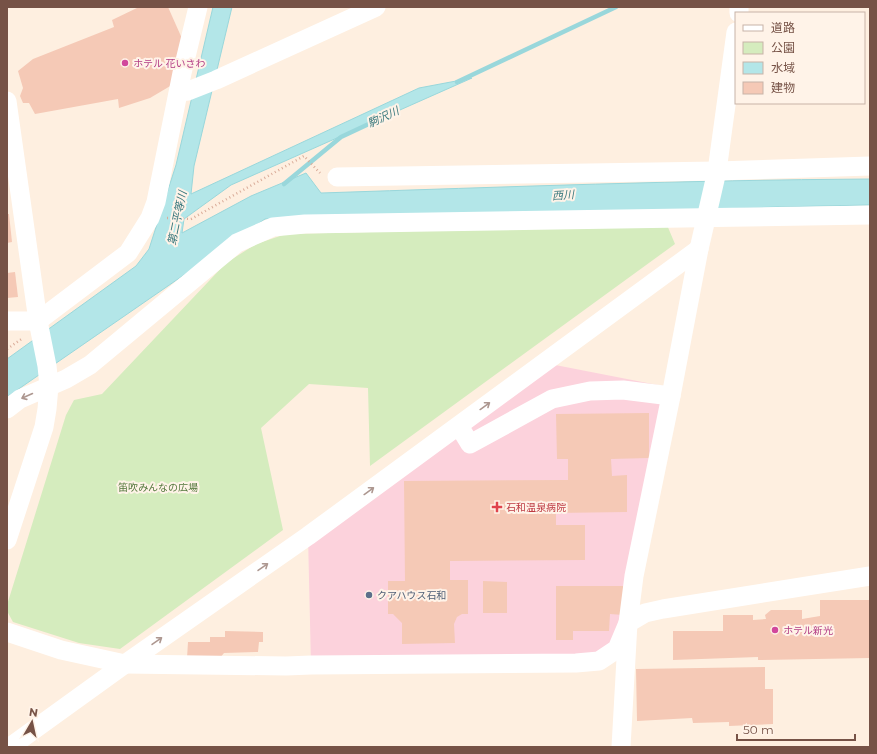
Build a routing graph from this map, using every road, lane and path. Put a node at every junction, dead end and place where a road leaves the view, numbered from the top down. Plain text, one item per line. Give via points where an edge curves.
1 (198, 7) edge
2 (376, 7) edge
3 (735, 39) edge
4 (183, 92) junction
5 (7, 101) edge
6 (870, 166) edge
7 (317, 170) dead end
8 (716, 176) junction
9 (337, 177) dead end
10 (708, 215) junction
11 (870, 216) edge
12 (161, 218) dead end
13 (699, 249) junction
14 (7, 321) edge
15 (39, 327) junction
16 (49, 386) junction
17 (671, 396) junction
18 (7, 409) edge
19 (458, 426) junction
20 (7, 540) edge
21 (870, 576) edge
22 (628, 623) junction
23 (7, 632) edge
24 (125, 664) junction
25 (10, 747) edge
26 (621, 747) edge

1 - 4 street
2 - 4 street via 216,80
3 - 8 street
4 - 15 street via 150,218 128,253
5 - 15 street
6 - 8 street
7 - 12 path via 304,156 191,219
8 - 9 street
8 - 10 street
10 - 11 street
10 - 13 street
10 - 16 street via 305,224 273,227 237,242 90,365
13 - 17 street
19 -> 13 street
14 - 15 street
15 - 16 street
16 -> 18 street via 20,399
16 - 20 street via 44,427
17 - 19 street via 623,390 590,391 552,399 470,444
17 - 22 street via 634,576
24 -> 19 street via 308,536
21 - 22 street via 663,609 645,613
22 - 24 street via 616,650 599,661 576,663 286,666
22 - 26 street
23 - 24 street via 61,650
24 - 25 street

